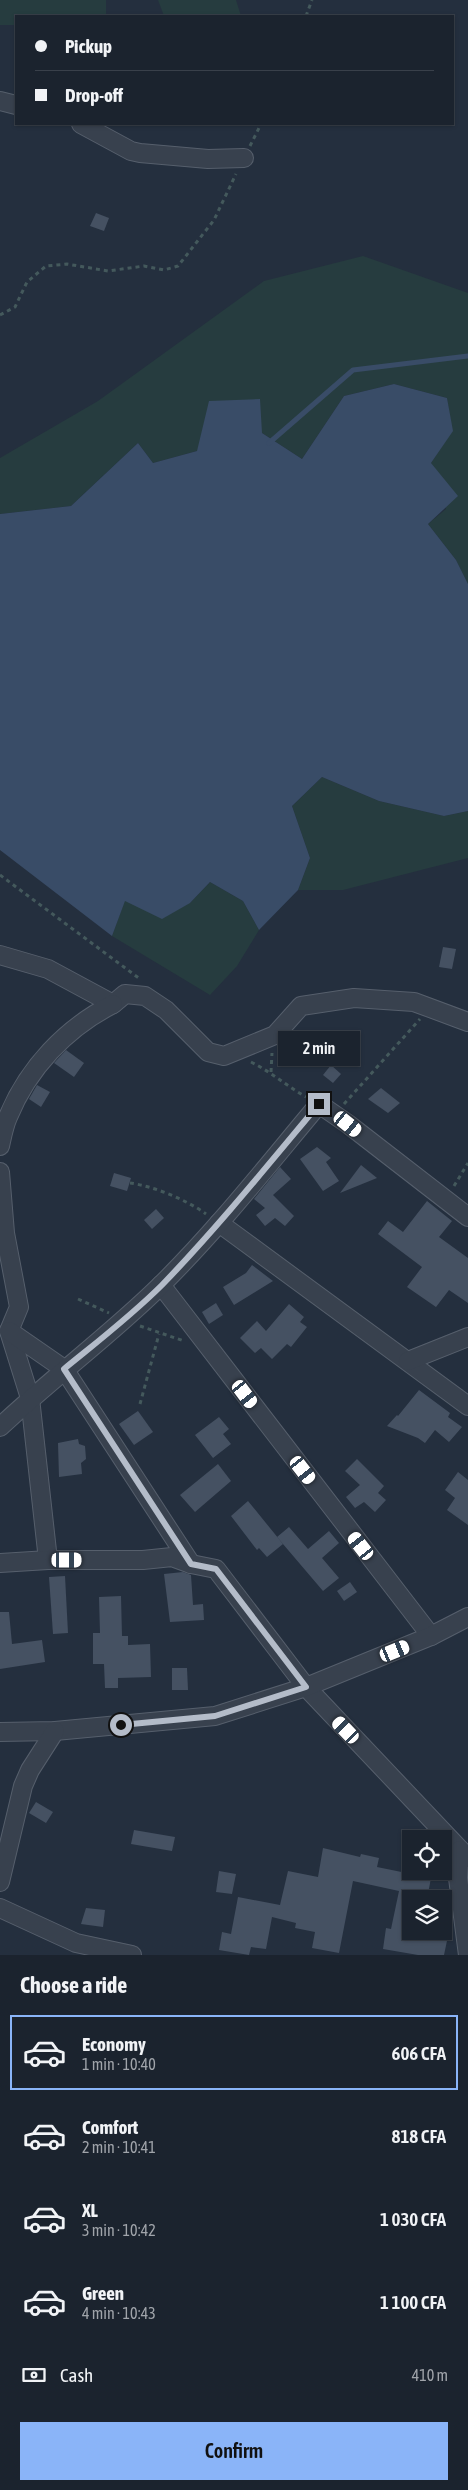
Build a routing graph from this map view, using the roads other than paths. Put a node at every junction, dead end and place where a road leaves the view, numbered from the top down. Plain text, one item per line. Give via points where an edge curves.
1 (0, 101) edge
2 (15, 105) edge
3 (82, 125) edge
4 (244, 158) road end
5 (0, 955) edge
6 (113, 1004) junction
7 (468, 1022) edge
8 (0, 1146) edge
9 (0, 1172) edge
10 (468, 1217) edge
11 (219, 1223) junction
12 (161, 1285) junction
13 (9, 1332) junction
14 (468, 1337) edge
15 (408, 1361) junction
16 (64, 1369) junction
17 (30, 1398) junction
18 (468, 1406) edge
19 (0, 1427) edge
20 (48, 1560) junction
21 (0, 1563) edge
22 (191, 1564) junction
23 (468, 1617) edge
24 (431, 1636) junction
25 (306, 1687) junction
26 (55, 1731) junction
27 (0, 1732) edge
28 (464, 1854) edge
29 (0, 1882) edge
30 (0, 1908) edge
31 (132, 1955) edge
32 (468, 1955) edge

1 - 2 street
3 - 4 street via 140,154
5 - 6 street via 48,969
6 - 7 street via 125,994 146,996 166,1010 208,1052 224,1056 275,1035 301,1006 354,998 414,1002
6 - 8 street via 71,1029 52,1048 28,1080 8,1117
9 - 13 street via 5,1233 20,1307
10 - 11 street via 319,1104
11 - 12 street
11 - 15 street
12 - 16 street via 125,1320
12 - 24 street
13 - 16 street
13 - 17 street
14 - 15 street
15 - 18 street
16 - 17 street
16 - 22 street
17 - 19 street
17 - 20 street
20 - 21 street
20 - 22 street via 172,1558
22 - 25 street via 216,1569
23 - 24 street
24 - 25 street
25 - 26 street via 215,1716
25 - 28 street
26 - 27 street
26 - 29 street via 23,1786
28 - 32 street via 458,1878
30 - 31 street via 76,1943

